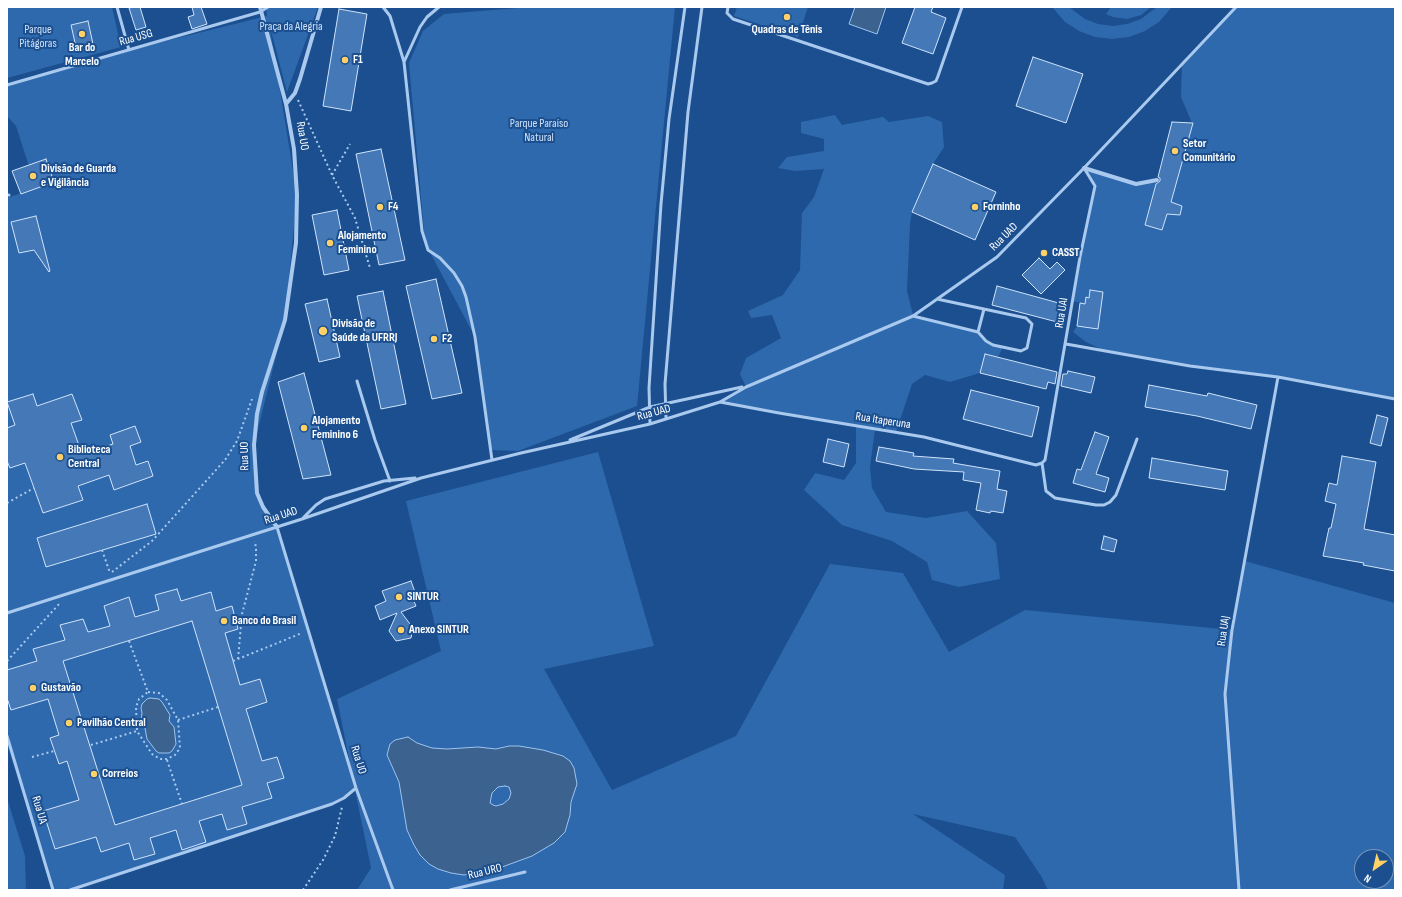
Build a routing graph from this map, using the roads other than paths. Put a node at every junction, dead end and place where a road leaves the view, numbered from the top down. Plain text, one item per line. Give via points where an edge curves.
1 (117, 7) edge
2 (268, 7) edge
3 (321, 7) edge
4 (383, 7) edge
5 (439, 7) edge
6 (684, 7) edge
7 (702, 7) edge
8 (728, 7) edge
9 (962, 7) edge
10 (1236, 7) edge
11 (260, 9) edge
12 (129, 50) junction
13 (404, 62) junction
14 (7, 85) edge
15 (286, 104) junction
16 (1084, 168) junction
17 (1157, 180) dead end
18 (938, 299) junction
19 (984, 309) junction
20 (913, 316) junction
21 (978, 332) junction
22 (1066, 344) junction
23 (1278, 378) junction
24 (357, 381) dead end
25 (746, 387) junction
26 (1395, 399) edge
27 (720, 402) junction
28 (666, 403) junction
29 (650, 407) junction
30 (666, 419) junction
31 (650, 424) junction
32 (1136, 439) dead end
33 (562, 443) junction
34 (492, 460) junction
35 (1042, 463) junction
36 (421, 478) junction
37 (390, 481) junction
38 (302, 519) junction
39 (277, 527) junction
40 (7, 613) edge
41 (7, 736) edge
42 (356, 788) junction
43 (525, 872) dead end
44 (53, 890) edge
45 (70, 890) edge
46 (393, 890) edge
47 (450, 890) edge
48 (1239, 890) edge

1 - 12 lane
2 - 11 lane, Rua USG
3 - 15 street via 295,93
4 - 13 lane via 390,16
5 - 13 lane via 420,27
6 - 29 lane via 661,204 649,388
7 - 28 lane via 688,112 665,384
8 - 9 lane via 727,13 733,19 928,84 938,76
10 - 16 lane, Rua UAD
11 - 12 lane, Rua USG
11 - 15 street, Rua UO
12 - 14 lane, Rua USG
13 - 34 lane via 422,231 428,250 454,273 466,297 475,337
15 - 39 street, Rua UO via 296,165 296,243 285,320 257,414 254,452 257,493
16 - 17 street via 1136,184
16 - 18 lane, Rua UAD via 997,257
16 - 22 lane, Rua UAI via 1095,186 1080,256
18 - 19 lane
18 - 20 lane, Rua UAD
19 - 21 lane
19 - 21 lane via 1030,321 1032,324 1027,348 1021,351 993,345
20 - 21 lane
20 - 25 lane, Rua UAD
22 - 23 lane via 1190,366
22 - 35 lane, Rua UAI via 1045,460
23 - 26 lane
23 - 48 lane, Rua UAJ via 1232,630 1225,694
24 - 37 lane
25 - 27 lane, Rua UAD
25 - 28 lane, Rua UAD
27 - 30 lane, Rua UAD
27 - 35 lane, Rua Itaperuna via 924,437 1036,465
28 - 29 lane, Rua UAD
28 - 30 lane
29 - 31 lane
29 - 33 lane, Rua UAD
30 - 31 lane, Rua UAD
31 - 33 lane, Rua UAD
32 - 35 lane via 1116,495 1104,505 1055,498 1046,491
33 - 34 lane, Rua UAD
34 - 36 lane, Rua UAD
36 - 37 lane
36 - 38 lane, Rua UAD
37 - 38 lane via 325,500
38 - 39 lane, Rua UAD
39 - 40 lane, Rua UAD
39 - 42 lane, Rua UO
41 - 44 lane, Rua UA
42 - 45 lane via 332,804
42 - 46 lane, Rua UO
43 - 47 lane, Rua URO

